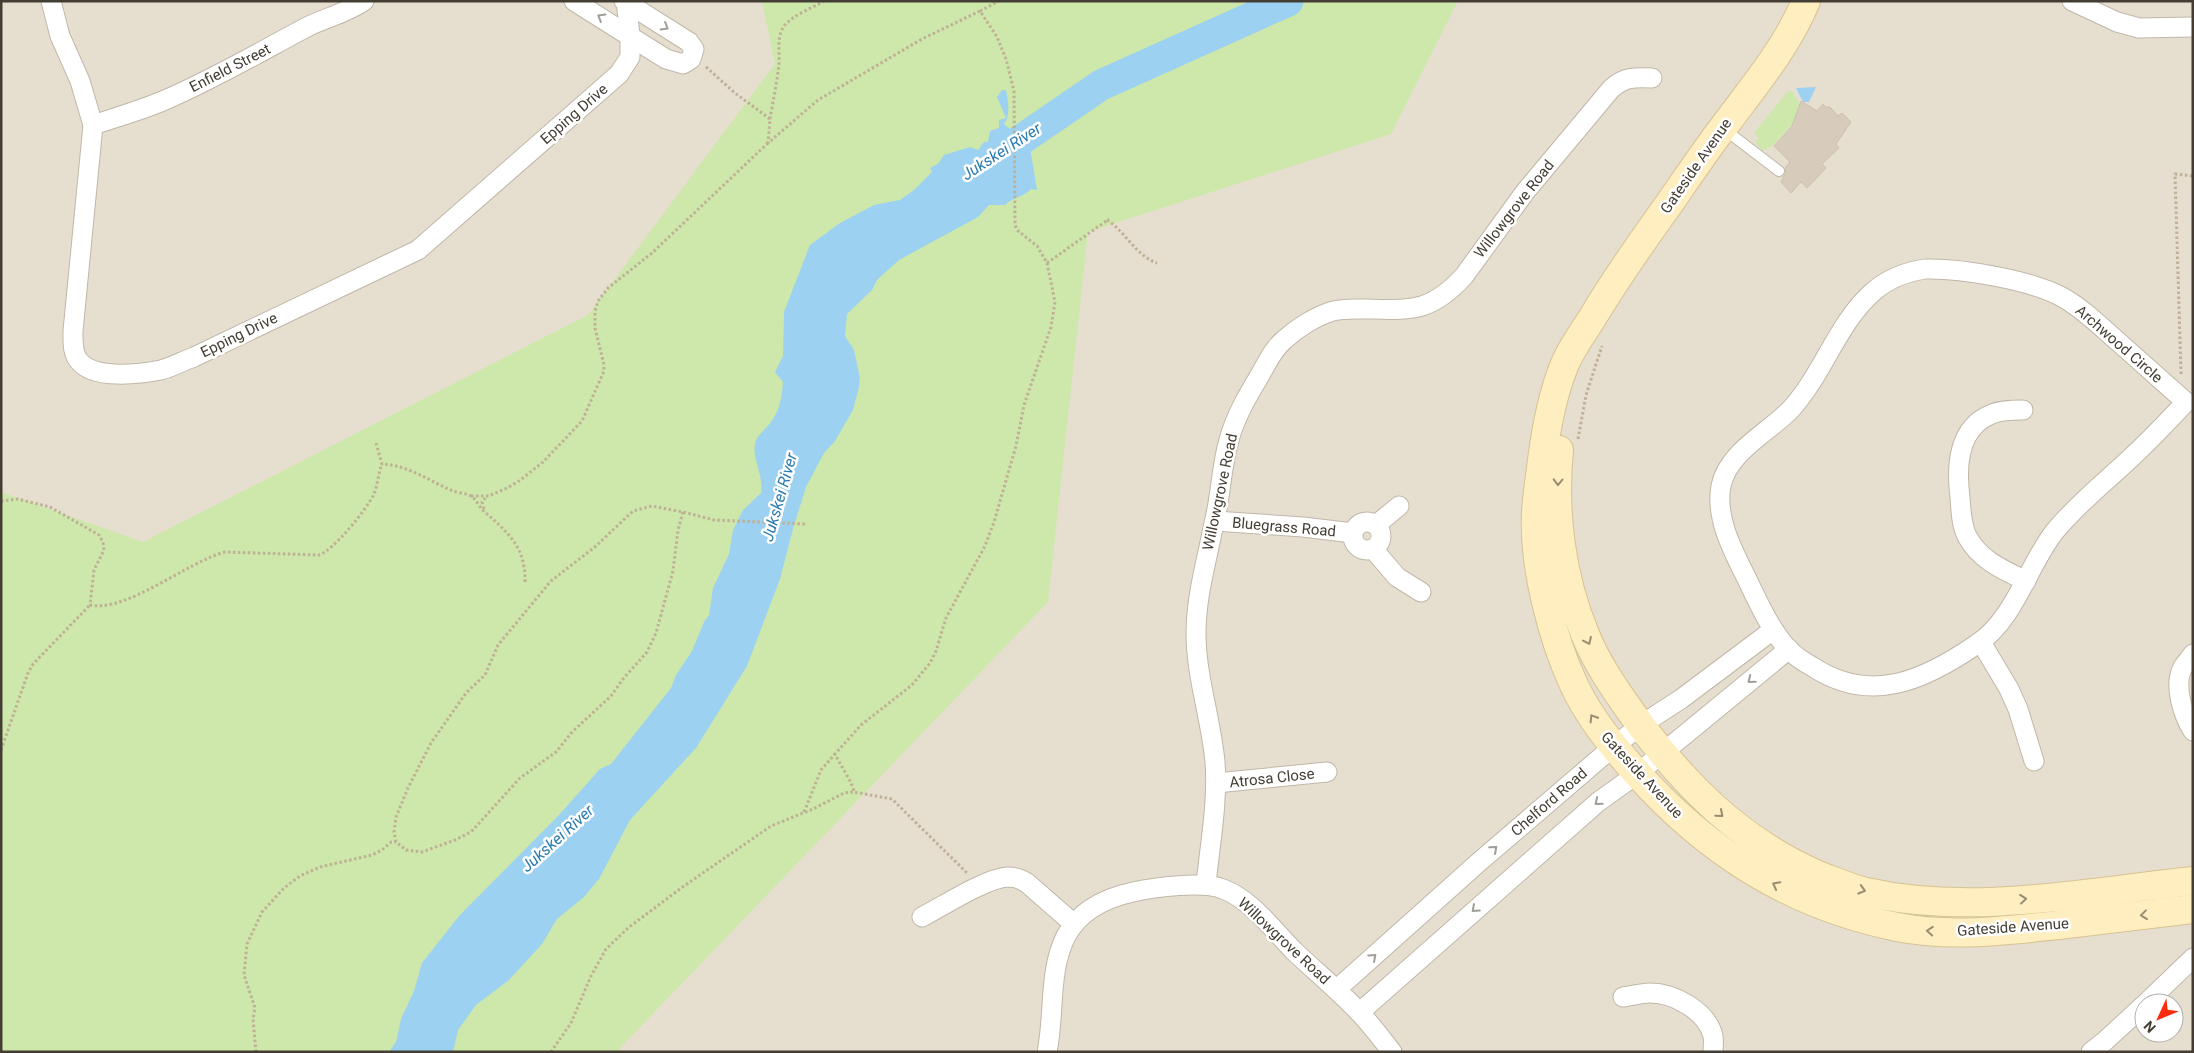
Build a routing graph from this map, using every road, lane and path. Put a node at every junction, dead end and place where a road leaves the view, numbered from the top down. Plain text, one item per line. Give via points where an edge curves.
1 (51, 1) edge
2 (364, 1) edge
3 (574, 1) edge
4 (824, 1) edge
5 (999, 1) edge
6 (1806, 1) edge
7 (2072, 1) edge
8 (625, 2) edge
9 (980, 11) junction
10 (2193, 27) edge
11 (630, 35) junction
12 (694, 56) junction
13 (1652, 78) dead end
14 (770, 118) junction
15 (93, 125) junction
16 (1722, 128) junction
17 (768, 143) junction
18 (1779, 171) dead end
19 (2193, 176) edge
20 (1047, 263) junction
21 (1157, 263) dead end
22 (1585, 332) junction
23 (2187, 401) edge
24 (2022, 410) dead end
25 (376, 443) dead end
26 (382, 464) junction
27 (471, 496) junction
28 (488, 496) junction
29 (1, 501) edge
30 (1399, 506) dead end
31 (484, 512) junction
32 (683, 512) junction
33 (1215, 521) junction
34 (805, 524) dead end
35 (1376, 525) junction
36 (1353, 533) junction
37 (1373, 549) junction
38 (2026, 581) junction
39 (525, 583) dead end
40 (1421, 592) dead end
41 (90, 605) junction
42 (1773, 630) junction
43 (1981, 642) junction
44 (1789, 649) junction
45 (2193, 654) edge
46 (1681, 699) junction
47 (1699, 722) junction
48 (1641, 725) junction
49 (2193, 731) edge
50 (1613, 747) junction
51 (1, 750) edge
52 (1663, 753) junction
53 (835, 754) junction
54 (2034, 761) dead end
55 (1327, 772) dead end
56 (1637, 774) junction
57 (1216, 783) junction
58 (854, 792) junction
59 (804, 812) junction
60 (396, 842) junction
61 (2193, 881) edge
62 (1206, 884) junction
63 (976, 889) junction
64 (2193, 909) edge
65 (922, 917) dead end
66 (1074, 924) junction
67 (2193, 958) edge
68 (1336, 989) junction
69 (2156, 993) edge
70 (1623, 997) dead end
71 (1360, 1012) junction
72 (2134, 1014) edge
73 (256, 1052) edge
74 (551, 1052) edge
75 (1046, 1052) edge
76 (1392, 1052) edge
77 (1713, 1052) edge
78 (2091, 1052) edge

1 - 15 street, Epping Drive via 60,36 80,80
2 - 15 street, Enfield Street via 191,88
11 -> 3 street
4 - 14 path via 789,21 781,32
5 - 9 path
6 - 16 street, Gateside Avenue via 1798,21 1775,57
7 - 10 street via 2117,22 2139,28
8 - 11 street, Epping Drive
8 -> 12 street via 689,42
9 - 17 path via 922,39 818,100
9 - 20 path via 997,38 1014,90 1015,225 1037,246
11 - 12 street via 675,63 683,64
11 - 15 street, Epping Drive via 630,57 619,74 418,250 162,370 100,373 79,362 74,351 73,331
12 - 14 path via 735,93
13 - 33 street, Willowgrove Road via 1633,76 1621,80 1611,89 1525,192 1464,276 1437,300 1423,307 1405,310 1350,308 1332,311 1282,341 1249,393 1228,441
14 - 17 path
16 - 18 lane
16 - 22 street, Gateside Avenue via 1634,253
17 - 28 path via 666,241 608,288 598,301 594,317 604,371 582,421 531,472
19 - 23 path via 2175,174
20 - 21 path via 1108,219 1149,260
20 - 53 path via 1055,302 1052,327 1024,405 1009,472 985,546 956,596 930,663 912,685 861,725
22 -> 48 street, Gateside Avenue via 1559,452 1558,502 1565,566 1585,634 1598,663
50 -> 22 street, Gateside Avenue via 1584,705 1562,657 1537,548 1538,491 1554,394 1565,364
23 - 38 street, Archwood Circle via 2062,524 2039,553
23 - 42 street, Archwood Circle via 2082,310 2053,293 1947,268 1909,272 1887,282 1859,306 1806,391 1790,410 1737,457 1726,472 1720,504 1732,547
24 - 38 street via 1991,414 1969,432 1961,444 1958,482 1967,537 1994,565
25 - 26 path
26 - 27 path via 394,464
26 - 41 path via 370,500 324,553 225,552 120,601 105,606
27 - 28 path
27 - 31 path
28 - 31 path via 482,502
29 - 41 path via 18,500 50,507 99,535 104,550 94,570
30 - 35 street
31 - 39 path via 518,547 524,559
32 - 34 path via 714,520
32 - 60 path via 652,506 633,511 596,546 551,581 498,645 485,675 466,693 430,743 396,817
32 - 60 path via 673,572 656,633 647,652 622,679 612,696 572,732 556,752 513,784 471,832 422,852 406,850
33 - 36 street, Bluegrass Road
33 - 57 street, Willowgrove Road via 1201,582 1196,653 1211,731
35 - 36 street via 1362,523
35 - 37 street via 1381,535 1378,546
36 - 37 street via 1358,548
37 - 40 street via 1397,577
38 - 43 street, Archwood Circle via 2007,612
41 - 51 path via 33,664
42 - 44 street, Archwood Circle
42 - 46 street, Chelford Road
43 - 44 street, Archwood Circle via 1955,659 1907,682 1866,687 1846,684 1825,675
43 - 54 street via 2018,709
44 -> 47 street
45 - 49 street via 2182,668 2180,685 2182,707
46 - 47 street
46 - 48 street, Chelford Road
47 - 52 street
48 - 50 street, Chelford Road
48 - 52 street, Gateside Avenue
50 - 56 street, Gateside Avenue
68 -> 50 street, Chelford Road
52 - 56 street
52 -> 61 street, Gateside Avenue via 1712,807 1765,847 1799,866 1864,892 1937,902 2007,901
53 - 58 path
53 - 59 path via 821,770
55 - 57 street, Atrosa Close
64 -> 56 street, Gateside Avenue via 1982,932 1901,928 1870,921 1822,906 1778,887 1742,866 1690,826
56 -> 71 street via 1598,802
57 - 62 street, Willowgrove Road
58 - 59 path via 844,793
58 - 63 path via 892,799 959,863
59 - 74 path via 771,826 734,850 652,908 615,940 606,949 571,1023
60 - 73 path via 372,855 320,867 300,876 262,912 247,944 244,975 255,1008
62 - 66 street via 1141,890 1116,896 1094,907
62 - 68 street, Willowgrove Road via 1225,889 1259,914
63 - 65 street
63 - 66 street via 1000,878 1020,878
66 - 75 street via 1066,937 1054,974
67 - 69 street
68 - 71 street, Willowgrove Road
70 - 77 street via 1649,993 1670,996 1688,1006 1704,1019 1713,1036
71 - 76 street, Willowgrove Road
72 - 78 street

